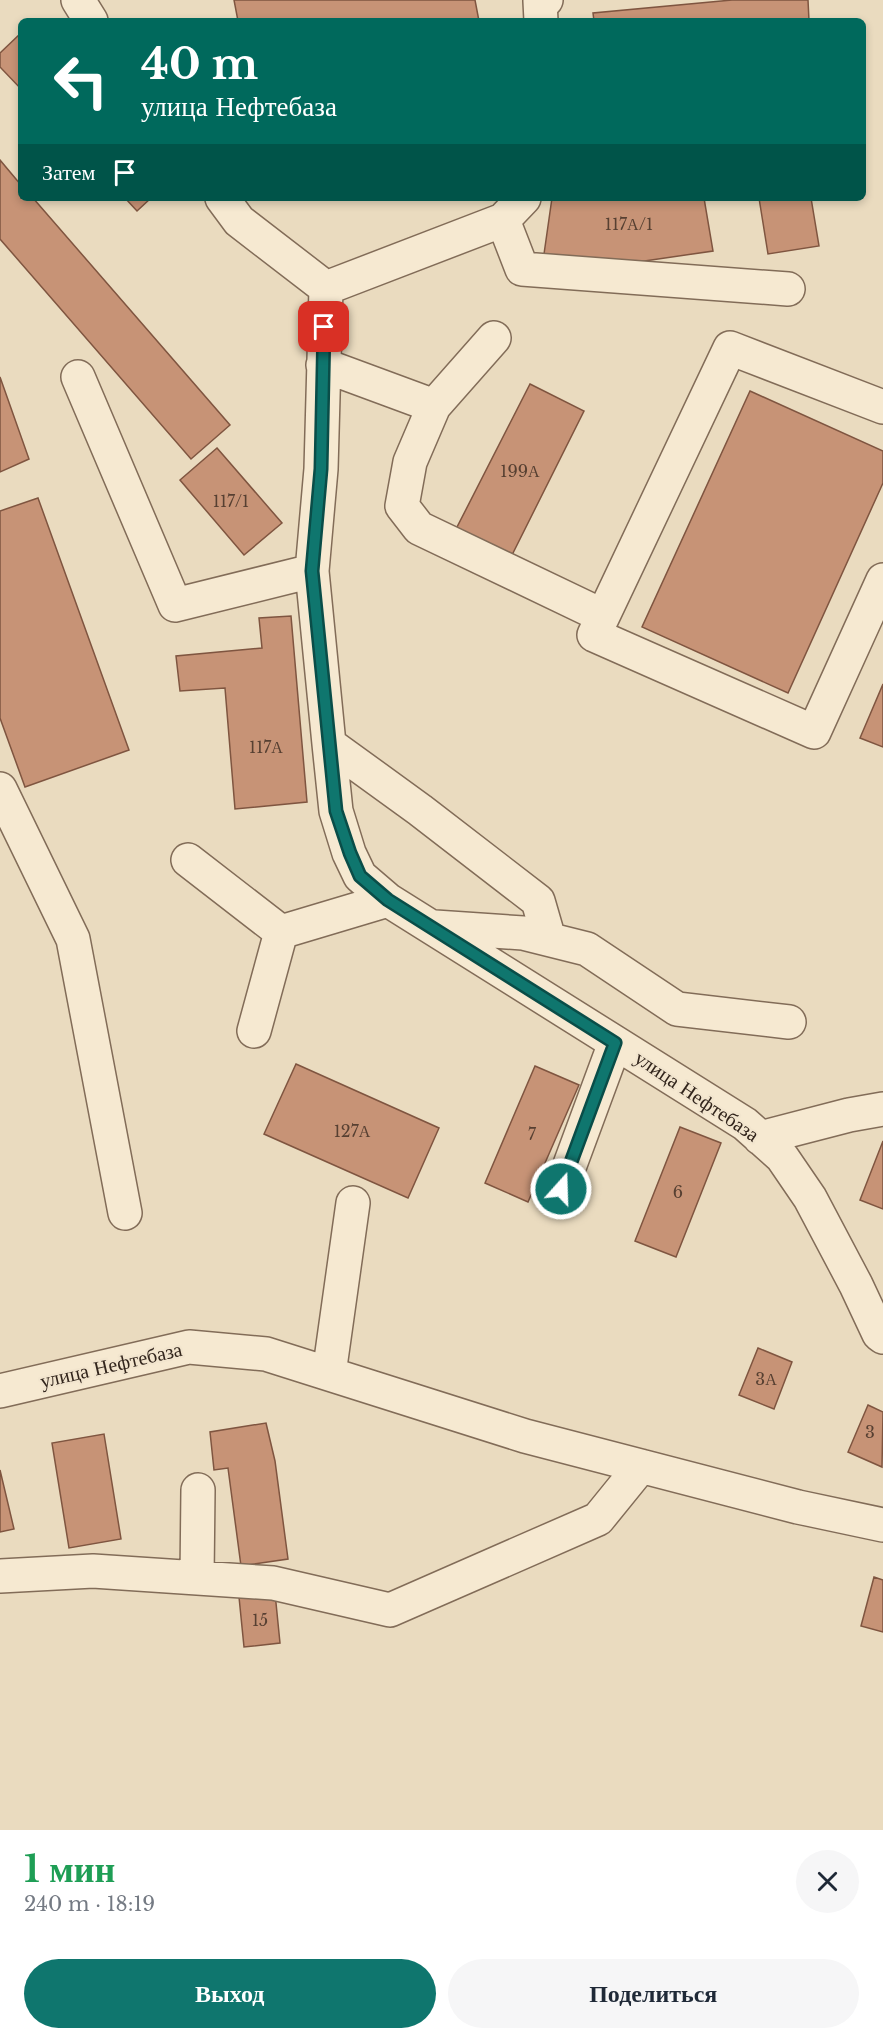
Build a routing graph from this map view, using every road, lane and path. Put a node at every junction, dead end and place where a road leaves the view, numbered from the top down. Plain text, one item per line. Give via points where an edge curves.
1 (78, 0) edge
2 (89, 18) edge
3 (224, 201) edge
4 (514, 209) edge
5 (326, 288) junction
6 (788, 289) dead end
7 (494, 338) dead end
8 (324, 365) junction
9 (78, 377) dead end
10 (434, 406) junction
11 (883, 407) edge
12 (312, 571) junction
13 (883, 580) edge
14 (603, 616) junction
15 (329, 744) junction
16 (0, 789) edge
17 (188, 860) dead end
18 (388, 900) junction
19 (431, 927) junction
20 (281, 932) junction
21 (549, 939) junction
22 (789, 1022) dead end
23 (254, 1031) dead end
24 (615, 1043) junction
25 (883, 1109) edge
26 (760, 1138) junction
27 (561, 1189) dead end
28 (353, 1203) dead end
29 (125, 1213) dead end
30 (883, 1336) edge
31 (330, 1374) junction
32 (0, 1391) edge
33 (641, 1466) junction
34 (198, 1490) dead end
35 (883, 1525) edge
36 (0, 1576) edge
37 (197, 1578) junction

1 - 2 street
3 - 5 street via 239,221
4 - 5 street
4 - 6 street via 522,269
5 - 8 street, улица Нефтебаза
7 - 10 street
8 - 10 street
8 - 12 street, улица Нефтебаза via 321,469
9 - 12 street via 175,605
10 - 14 street via 410,462 402,506 419,528
11 - 14 street via 730,348
12 - 15 street, улица Нефтебаза
13 - 14 street via 814,732 594,635
15 - 18 street, улица Нефтебаза via 336,811 350,853 360,876
15 - 21 street via 538,901
16 - 29 street via 73,939
17 - 20 street
18 - 19 street, улица Нефтебаза
18 - 20 street
19 - 21 street via 524,933
19 - 24 street, улица Нефтебаза
20 - 23 street
21 - 22 street via 587,949 677,1009
24 - 26 street, улица Нефтебаза via 745,1124
24 - 27 street
25 - 26 street
26 - 30 street, улица Нефтебаза via 782,1157 810,1198
28 - 31 street
31 - 32 street, улица Нефтебаза via 266,1354 189,1347
31 - 33 street, улица Нефтебаза via 525,1436
33 - 35 street, улица Нефтебаза via 798,1508
33 - 37 street via 598,1519 390,1610 273,1583
34 - 37 street
36 - 37 street via 93,1571

